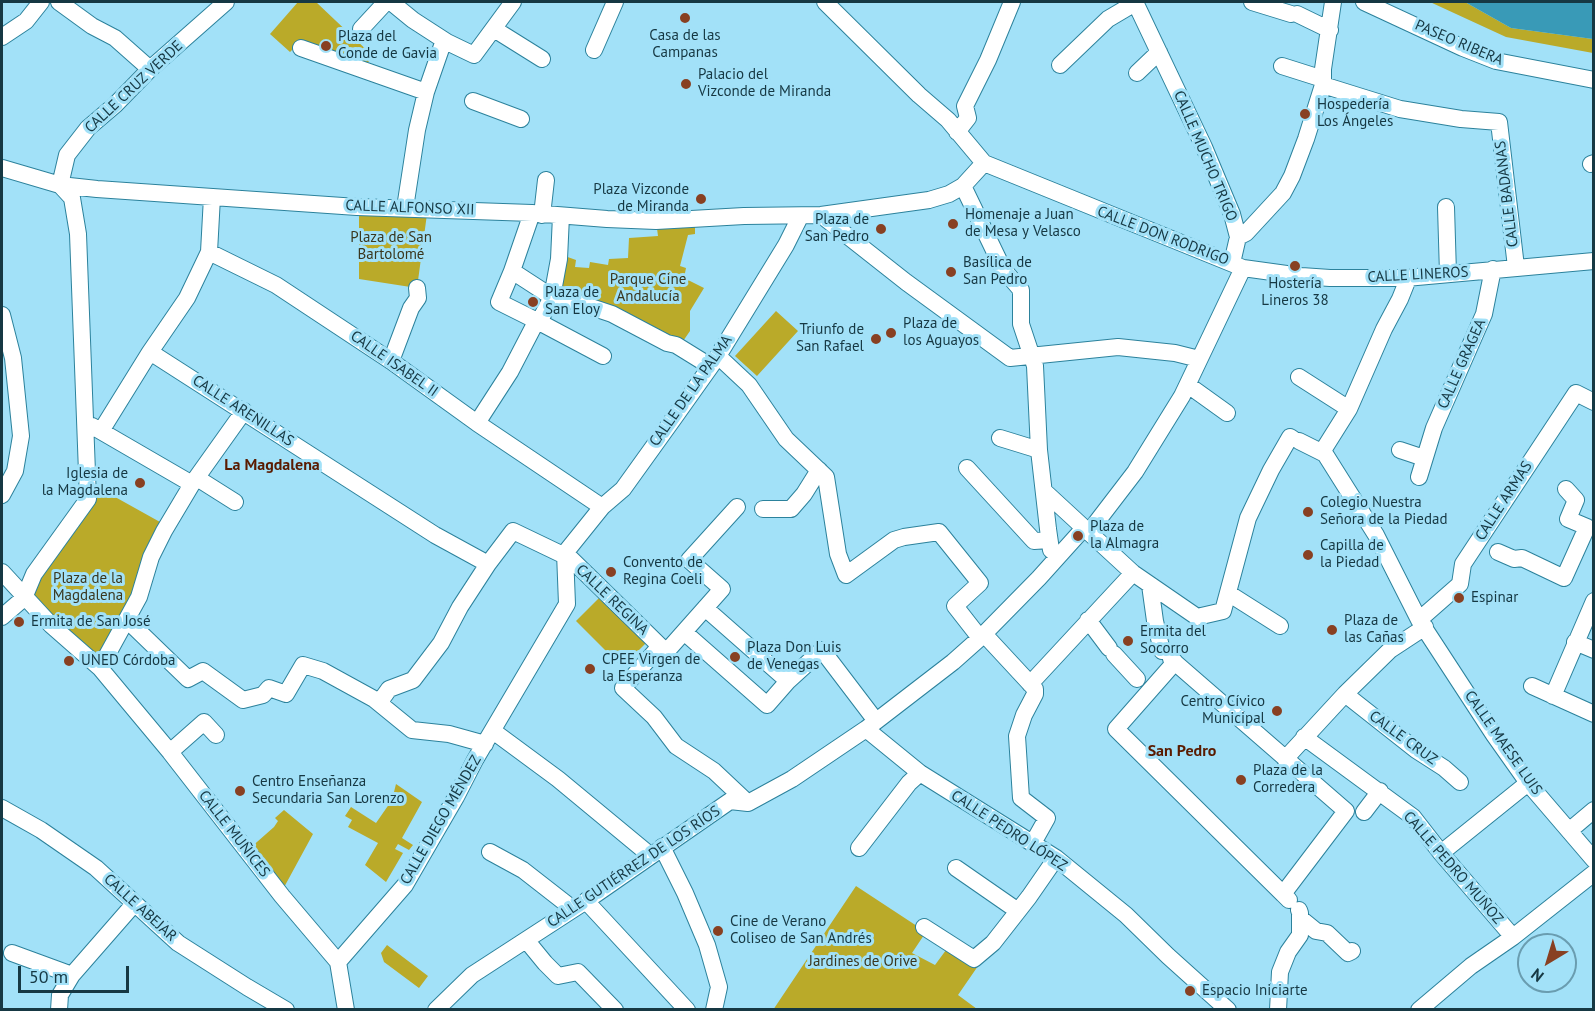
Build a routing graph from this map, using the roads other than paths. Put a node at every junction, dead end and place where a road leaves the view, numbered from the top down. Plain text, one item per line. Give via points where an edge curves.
1 (41, 2) edge
2 (59, 2) edge
3 (226, 2) edge
4 (386, 2) edge
5 (391, 2) edge
6 (513, 2) edge
7 (615, 2) edge
8 (825, 2) edge
9 (1012, 2) edge
10 (1135, 2) edge
11 (1252, 2) edge
12 (1333, 2) edge
13 (1364, 2) edge
14 (361, 29) dead end
15 (494, 29) junction
16 (1330, 30) junction
17 (2, 37) edge
18 (444, 40) junction
19 (301, 48) dead end
20 (594, 50) dead end
21 (1159, 52) junction
22 (542, 59) dead end
23 (1060, 65) dead end
24 (1282, 66) dead end
25 (150, 69) junction
26 (1137, 73) dead end
27 (1593, 80) edge
28 (1323, 82) junction
29 (426, 92) junction
30 (473, 101) dead end
31 (521, 119) dead end
32 (957, 132) junction
33 (984, 163) junction
34 (2, 168) edge
35 (546, 180) dead end
36 (60, 185) junction
37 (963, 186) junction
38 (212, 197) junction
39 (1446, 207) dead end
40 (405, 208) junction
41 (537, 214) junction
42 (821, 215) junction
43 (561, 216) junction
44 (800, 216) junction
45 (1238, 237) junction
46 (209, 252) junction
47 (1593, 261) edge
48 (1238, 265) junction
49 (1516, 267) junction
50 (1493, 269) junction
51 (512, 271) junction
52 (1448, 274) junction
53 (1406, 278) junction
54 (417, 288) dead end
55 (552, 297) junction
56 (2, 315) edge
57 (538, 321) junction
58 (150, 352) junction
59 (1030, 355) junction
60 (603, 356) dead end
61 (1199, 359) junction
62 (391, 361) junction
63 (714, 361) junction
64 (1299, 377) dead end
65 (1188, 385) junction
66 (1593, 402) edge
67 (1348, 409) junction
68 (244, 411) junction
69 (1227, 413) dead end
70 (477, 423) junction
71 (94, 427) junction
72 (1000, 438) dead end
73 (1039, 450) junction
74 (1400, 450) dead end
75 (1322, 452) junction
76 (1424, 458) junction
77 (967, 468) dead end
78 (819, 470) junction
79 (1419, 477) dead end
80 (194, 481) junction
81 (1566, 489) dead end
82 (1044, 490) junction
83 (2, 495) edge
84 (235, 502) dead end
85 (602, 507) junction
86 (737, 507) dead end
87 (763, 509) dead end
88 (1086, 530) junction
89 (1049, 540) junction
90 (1487, 547) junction
91 (565, 553) junction
92 (1058, 556) junction
93 (488, 564) junction
94 (2, 572) edge
95 (1134, 573) junction
96 (1150, 585) junction
97 (1228, 593) junction
98 (24, 598) junction
99 (1593, 601) edge
100 (707, 606) junction
101 (2, 617) edge
102 (128, 620) junction
103 (1088, 620) junction
104 (1422, 623) junction
105 (1280, 626) dead end
106 (682, 635) junction
107 (982, 636) junction
108 (1575, 642) junction
109 (660, 646) junction
110 (1593, 650) edge
111 (1169, 657) junction
112 (100, 668) junction
113 (788, 681) junction
114 (1030, 684) junction
115 (1144, 686) junction
116 (1532, 686) dead end
117 (1345, 694) junction
118 (1553, 696) junction
119 (379, 703) junction
120 (1593, 714) edge
121 (871, 725) junction
122 (216, 735) dead end
123 (489, 737) junction
124 (1304, 737) junction
125 (170, 752) junction
126 (1286, 759) junction
127 (920, 773) junction
128 (1460, 782) dead end
129 (1528, 783) junction
130 (1380, 791) junction
131 (748, 802) junction
132 (2, 808) edge
133 (1593, 810) edge
134 (1356, 812) junction
135 (1569, 831) junction
136 (1033, 843) junction
137 (859, 849) dead end
138 (656, 851) junction
139 (490, 852) dead end
140 (1441, 853) junction
141 (1056, 858) junction
142 (1593, 860) edge
143 (956, 868) dead end
144 (1593, 873) edge
145 (134, 904) junction
146 (580, 905) junction
147 (1293, 906) junction
148 (1018, 911) junction
149 (924, 927) dead end
150 (1513, 937) junction
151 (527, 940) junction
152 (1352, 951) dead end
153 (12, 953) dead end
154 (338, 962) junction
155 (72, 975) junction
156 (283, 1008) edge
157 (59, 1010) edge
158 (346, 1010) edge
159 (436, 1010) edge
160 (615, 1010) edge
161 (687, 1010) edge
162 (714, 1010) edge
163 (1228, 1010) edge
164 (1278, 1010) edge
165 (1419, 1010) edge

1 - 17 street via 26,21
2 - 25 street via 115,38
3 - 25 street, CALLE CRUZ VERDE
4 - 14 street
5 - 18 street
6 - 15 street
7 - 20 street
8 - 32 street
9 - 32 street via 965,105 968,118
10 - 21 street, CALLE MUCHO TRIGO
10 - 23 street, CALLE MUCHO TRIGO via 1108,19
11 - 16 street
12 - 16 street
13 - 27 street, PASEO RIBERA via 1496,61
15 - 18 street via 474,55
15 - 22 street
16 - 28 street
18 - 29 street
19 - 29 street
21 - 26 street
21 - 45 street, CALLE MUCHO TRIGO via 1204,147
24 - 28 street, CALLE BADANAS
25 - 36 street, CALLE CRUZ VERDE via 88,128 67,155
28 - 45 street via 1306,140 1283,193
28 - 49 street, CALLE BADANAS via 1400,110 1499,122
29 - 40 street
30 - 31 street
32 - 33 street
33 - 37 street
33 - 48 street, CALLE DON RODRIGO
34 - 36 street, CALLE ALFONSO XII
35 - 41 street
36 - 38 street, CALLE ALFONSO XII
36 - 71 street via 72,198 78,234
37 - 42 street via 929,200
37 - 59 street via 1004,269 1021,290 1021,324
38 - 40 street, CALLE ALFONSO XII
38 - 46 street
39 - 52 street
40 - 41 street, CALLE ALFONSO XII
41 - 43 street, CALLE ALFONSO XII
41 - 51 street
42 - 44 street, CALLE ALFONSO XII
42 - 59 street via 1010,358
43 - 44 street, CALLE ALFONSO XII via 656,221
43 - 55 street
44 - 63 street, CALLE DE LA PALMA
45 - 48 street, CALLE MUCHO TRIGO
46 - 58 street via 187,298
46 - 62 street, CALLE ISABEL II via 276,285
47 - 49 street, CALLE LINEROS
48 - 53 street, CALLE LINEROS via 1301,276
48 - 61 street, CALLE MUCHO TRIGO
49 - 50 street, CALLE LINEROS
50 - 52 street, CALLE LINEROS
50 - 76 street, CALLE GRAGEA via 1484,314
51 - 55 street
51 - 57 street via 499,302
52 - 53 street, CALLE LINEROS
53 - 67 street via 1400,299
54 - 62 street via 418,298
55 - 57 street
55 - 63 street via 612,314 667,344
56 - 83 street via 13,358 21,436 15,471
57 - 60 street
57 - 70 street
58 - 68 street, CALLE ARENILLAS
58 - 71 street
59 - 61 street via 1118,347
59 - 73 street via 1035,366
61 - 65 street, CALLE MUCHO TRIGO
62 - 70 street, CALLE ISABEL II
63 - 78 street via 749,385 786,439
63 - 85 street, CALLE DE LA PALMA via 623,489
64 - 67 street
65 - 69 street
65 - 88 street, CALLE MUCHO TRIGO via 1135,472
66 - 90 street, CALLE ARMAS via 1576,393
67 - 75 street
68 - 80 street
68 - 93 street, CALLE ARENILLAS via 435,535
70 - 85 street, CALLE ISABEL II
71 - 80 street
71 - 98 street via 88,498 34,574
72 - 73 street
73 - 82 street
74 - 76 street
75 - 97 street via 1290,437 1248,518
75 - 104 street, CALLE MAESE LUIS via 1376,535
76 - 79 street, CALLE GRAGEA
77 - 89 street via 1034,541
78 - 87 street via 791,510
78 - 107 street via 826,477 838,554 846,574 894,540 939,532 980,583 955,606
80 - 84 street
80 - 102 street via 155,548
81 - 90 street via 1576,500 1568,519 1587,527 1564,578
82 - 88 street
82 - 89 street
85 - 91 street, CALLE DE LA PALMA
86 - 100 street via 689,560 722,589
88 - 92 street
88 - 95 street
89 - 92 street via 1051,550
90 - 104 street, CALLE ARMAS via 1463,564 1460,584
91 - 93 street via 513,531
91 - 109 street, CALLE REGINA
91 - 123 street, CALLE DIEGO MÉNDEZ via 567,604
92 - 107 street, CALLE GUTIÉRREZ DE LOS RÍOS
93 - 119 street via 441,644 413,680 389,689
94 - 98 street
95 - 96 street
95 - 103 street
96 - 97 street via 1197,617 1223,611
96 - 111 street via 1155,621
97 - 105 street
98 - 101 street
98 - 112 street
99 - 108 street
100 - 106 street
100 - 113 street
102 - 112 street
102 - 119 street via 188,679 203,671 243,700 263,695 269,688 286,694 303,665 323,671
103 - 114 street
103 - 115 street
104 - 117 street, CALLE ARMAS
104 - 129 street, CALLE MAESE LUIS
106 - 109 street, CALLE REGINA via 667,651
106 - 113 street via 767,705
107 - 114 street
107 - 121 street, CALLE GUTIÉRREZ DE LOS RÍOS
108 - 110 street
108 - 118 street
109 - 131 street, CALLE REGINA via 623,688 654,717 676,746 714,771
111 - 115 street
111 - 126 street
112 - 125 street, CALLE MUÑICES
113 - 121 street, CALLE PEDRO LÓPEZ via 822,650
114 - 136 street via 1035,694 1017,736 1021,798 1047,818
115 - 147 street via 1116,729
116 - 118 street
117 - 124 street, CALLE ARMAS
117 - 128 street, CALLE CRUZ
118 - 120 street
119 - 123 street via 412,730
121 - 127 street, CALLE PEDRO LÓPEZ
121 - 131 street, CALLE GUTIÉRREZ DE LOS RÍOS via 792,779
122 - 125 street via 204,722
123 - 138 street via 558,778
123 - 154 street, CALLE DIEGO MÉNDEZ via 405,885
124 - 126 street, CALLE ARMAS
124 - 130 street, CALLE PEDRO MUÑOZ
125 - 154 street, CALLE MUÑICES
126 - 134 street
127 - 136 street, CALLE PEDRO LÓPEZ
127 - 137 street
129 - 135 street, CALLE MAESE LUIS
129 - 140 street
130 - 134 street
130 - 140 street, CALLE PEDRO MUÑOZ via 1413,817
131 - 138 street, CALLE GUTIÉRREZ DE LOS RÍOS via 730,801
132 - 145 street, CALLE ABEJAR via 96,868
133 - 135 street
134 - 147 street
135 - 142 street, CALLE MAESE LUIS
136 - 141 street, CALLE PEDRO LÓPEZ
138 - 146 street, CALLE GUTIÉRREZ DE LOS RÍOS
138 - 162 street via 686,893 707,945 719,987
139 - 146 street
140 - 150 street, CALLE PEDRO MUÑOZ
141 - 148 street
141 - 163 street, CALLE PEDRO LÓPEZ via 1126,915
143 - 148 street
144 - 150 street
145 - 155 street
145 - 156 street, CALLE ABEJAR via 164,932
146 - 151 street, CALLE GUTIÉRREZ DE LOS RÍOS
146 - 161 street
147 - 152 street via 1316,931 1328,933 1348,954
147 - 164 street via 1300,935 1280,972
148 - 149 street via 993,943 974,959
150 - 165 street
151 - 159 street, CALLE GUTIÉRREZ DE LOS RÍOS via 472,975
151 - 160 street via 558,976 578,972
153 - 155 street
154 - 158 street
155 - 157 street via 60,995

